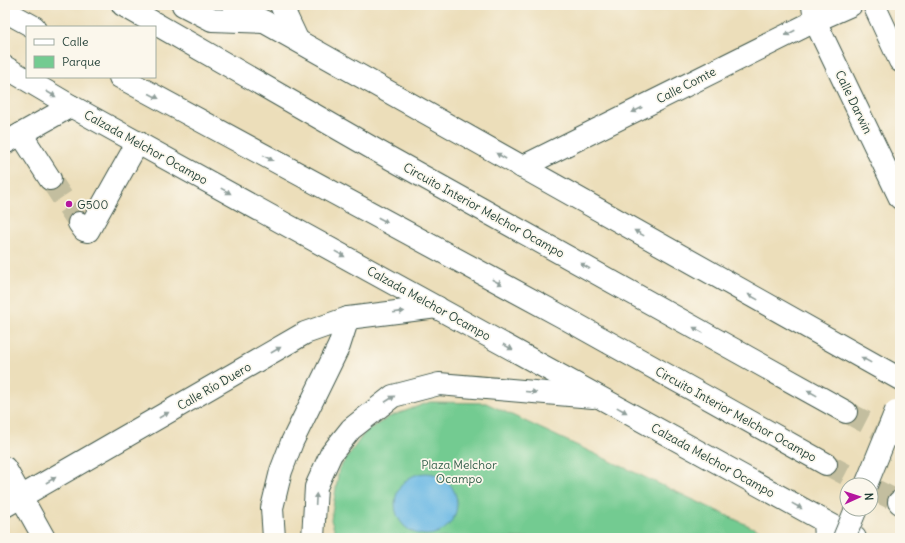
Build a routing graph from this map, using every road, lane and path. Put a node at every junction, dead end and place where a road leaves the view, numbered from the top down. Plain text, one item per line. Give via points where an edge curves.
1 (123, 5) edge
2 (183, 5) edge
3 (234, 5) edge
4 (281, 5) edge
5 (851, 5) edge
6 (874, 5) edge
7 (5, 11) edge
8 (814, 13) edge
9 (265, 22) junction
10 (5, 24) edge
11 (32, 26) edge
12 (26, 27) edge
13 (297, 39) junction
14 (900, 61) edge
15 (5, 67) edge
16 (122, 78) edge
17 (71, 106) junction
18 (13, 138) edge
19 (138, 142) junction
20 (522, 168) junction
21 (50, 179) tunnel mouth
22 (900, 198) edge
23 (79, 223) dead end
24 (437, 308) junction
25 (348, 318) junction
26 (900, 380) edge
27 (600, 398) junction
28 (898, 405) edge
29 (846, 412) tunnel mouth
30 (826, 464) tunnel mouth
31 (5, 468) edge
32 (869, 477) edge
33 (13, 502) edge
34 (853, 517) edge
35 (825, 530) edge
36 (44, 538) edge
37 (274, 538) edge
38 (313, 538) edge
39 (844, 538) edge
40 (854, 538) edge

29 -> 1 main road, Circuito Interior Melchor Ocampo via 379,152
2 - 9 main road via 212,20
3 - 9 main road
4 - 13 main road
5 - 8 main road, Calle Comte
6 - 14 main road
7 - 11 main road
8 -> 20 main road, Calle Comte
8 - 22 main road, Calle Darwin
9 - 13 main road
10 - 12 main road
20 -> 13 main road
15 -> 17 main road, Calzada Melchor Ocampo
16 -> 30 main road, Circuito Interior Melchor Ocampo via 563,317
17 - 18 main road
17 - 19 main road, Calzada Melchor Ocampo
18 - 21 main road
19 - 23 main road via 88,230 84,230
19 -> 24 main road, Calzada Melchor Ocampo
26 -> 20 main road
25 -> 24 main road, Calle Río Duero
24 -> 27 main road, Calzada Melchor Ocampo
33 -> 25 main road, Calle Río Duero via 305,334
25 - 37 main road via 339,346 294,436 281,471 272,508
27 -> 35 main road, Calzada Melchor Ocampo
38 -> 27 main road via 316,487 331,454 351,429 393,396 439,384
28 - 32 main road, bridge
31 - 33 main road
33 - 36 main road
34 - 39 main road, bridge
35 - 40 main road, Calzada Melchor Ocampo

